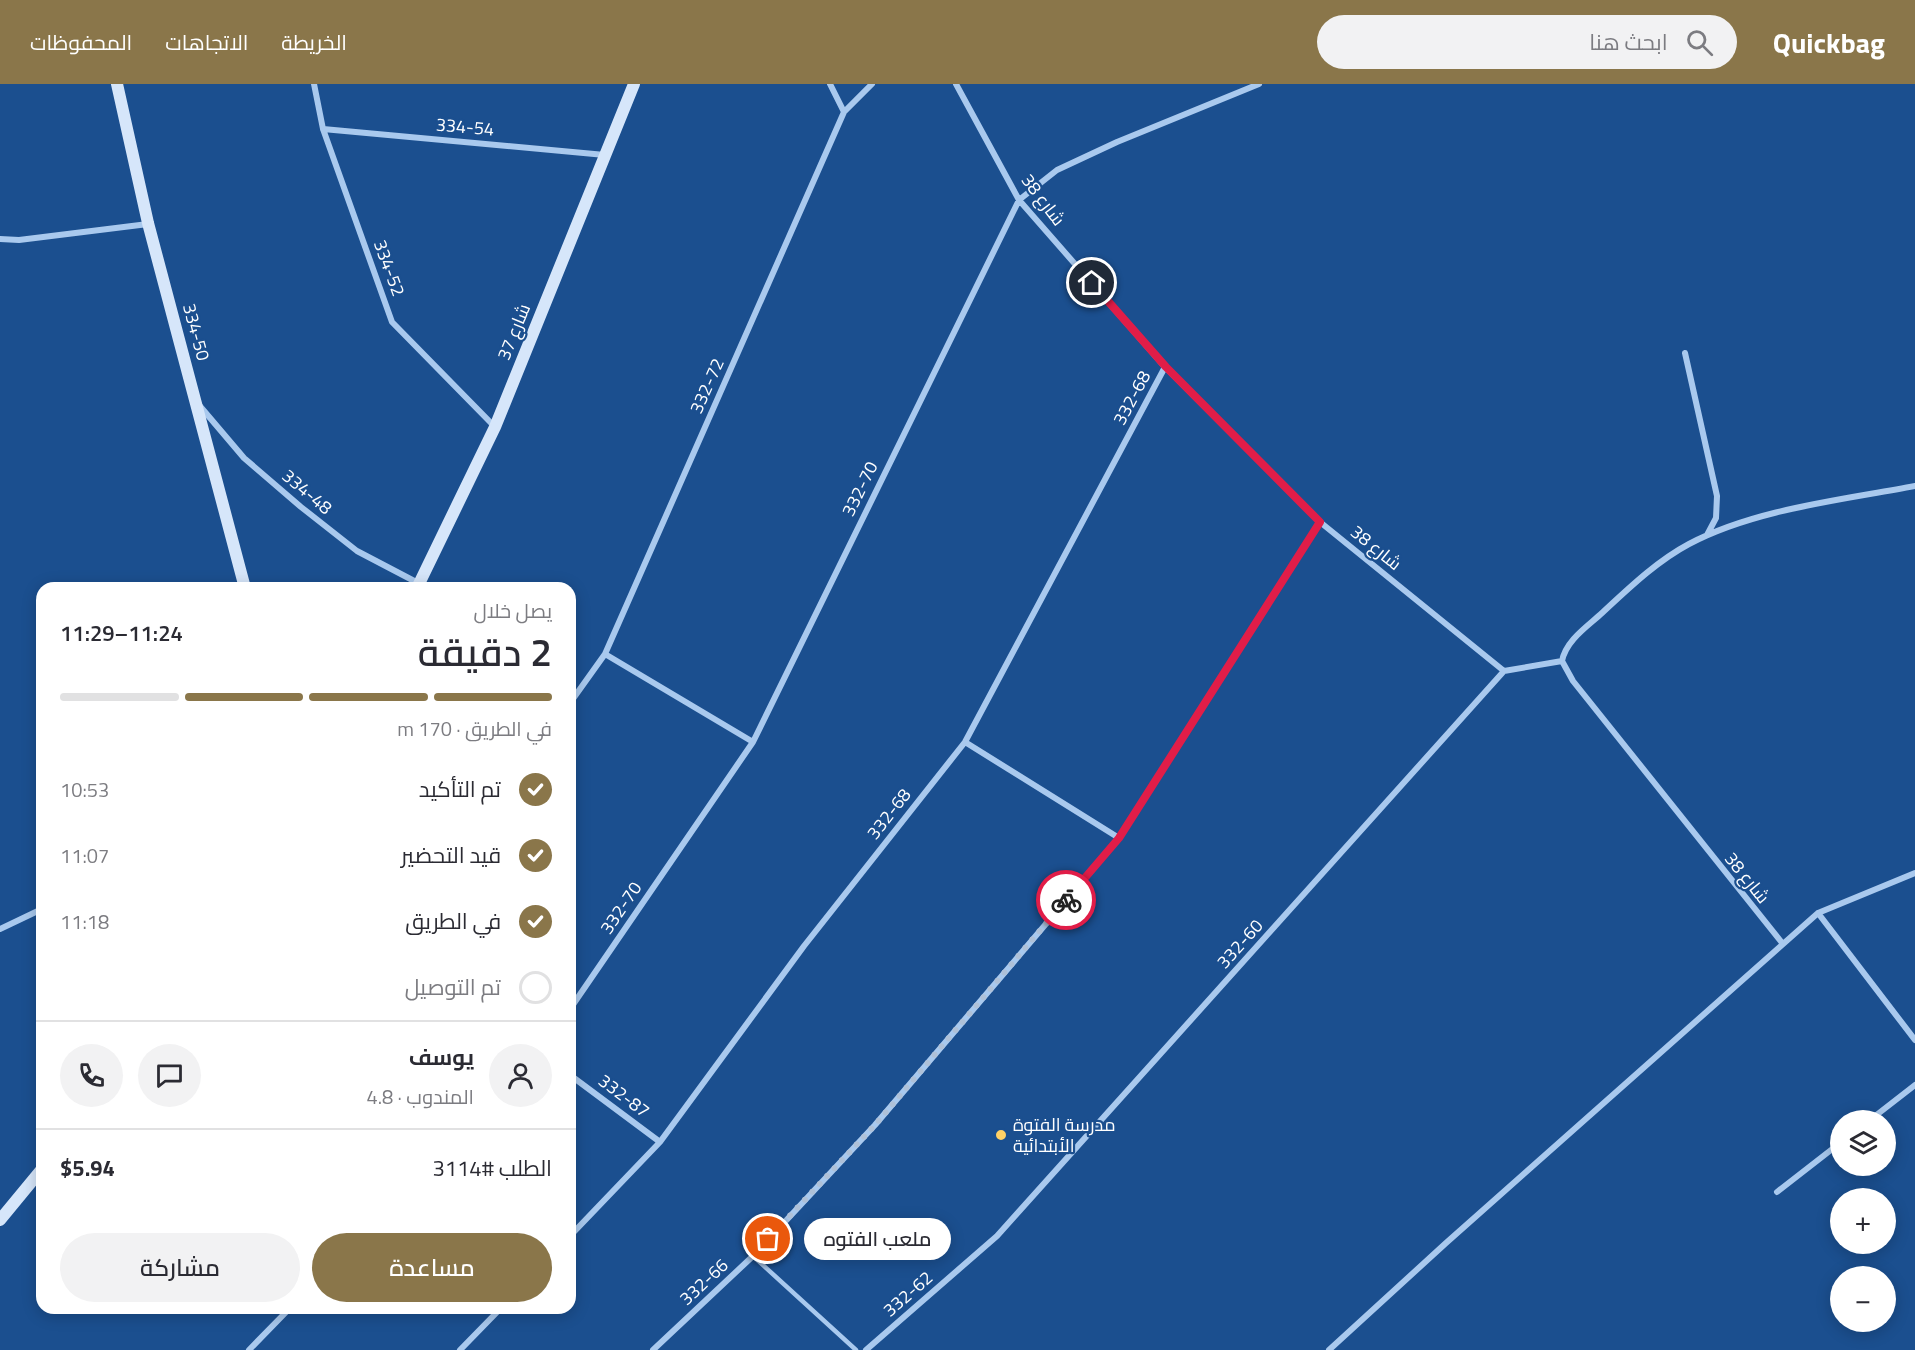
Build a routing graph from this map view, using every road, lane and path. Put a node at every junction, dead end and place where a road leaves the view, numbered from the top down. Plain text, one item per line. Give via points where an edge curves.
1 (117, 84) edge
2 (314, 84) edge
3 (634, 84) edge
4 (830, 84) edge
5 (872, 84) edge
6 (957, 84) edge
7 (1259, 84) edge
8 (844, 112) junction
9 (322, 129) junction
10 (605, 154) junction
11 (1019, 200) junction
12 (148, 224) junction
13 (0, 239) edge
14 (1685, 353) dead end
15 (1166, 367) junction
16 (195, 400) junction
17 (495, 427) junction
18 (1915, 486) edge
19 (1320, 522) junction
20 (1707, 536) junction
21 (243, 582) edge
22 (411, 582) edge
23 (420, 582) edge
24 (605, 654) junction
25 (1562, 661) junction
26 (1504, 671) junction
27 (576, 695) edge
28 (753, 742) junction
29 (965, 742) junction
30 (1119, 838) junction
31 (1915, 873) edge
32 (36, 912) edge
33 (1818, 913) junction
34 (0, 929) edge
35 (1783, 945) junction
36 (576, 1000) edge
37 (1915, 1040) edge
38 (576, 1079) edge
39 (1915, 1085) edge
40 (1883, 1110) edge
41 (660, 1142) junction
42 (1830, 1151) edge
43 (36, 1176) edge
44 (1777, 1192) dead end
45 (0, 1220) edge
46 (576, 1230) edge
47 (997, 1236) joint
48 (753, 1256) junction
49 (284, 1314) edge
50 (495, 1314) edge
51 (249, 1350) edge
52 (460, 1350) edge
53 (653, 1350) edge
54 (856, 1350) edge
55 (866, 1350) edge
56 (1329, 1350) edge

1 - 12 street, 334-50
2 - 9 street, 334-52
3 - 10 street, شارع 37
4 - 8 street
5 - 8 street, 332-72
6 - 11 street, شارع 38
7 - 11 street, 332-70 via 1067,165
8 - 24 street, 332-72
9 - 10 street, 334-54
9 - 17 street, 334-52 via 392,322
10 - 17 street, شارع 37
11 - 15 street, شارع 38
11 - 28 street, 332-70
12 - 13 street
12 - 16 street, 334-50
14 - 20 street via 1717,495 1716,518
15 - 19 street, شارع 38
15 - 29 street, 332-68
16 - 21 street, 334-50
16 - 22 street, 334-48 via 244,458 301,507 357,551
17 - 23 street, شارع 37
18 - 20 street via 1752,520
19 - 26 street, شارع 38
19 - 30 street, 332-66
20 - 25 street via 1674,553 1643,576 1568,644
24 - 27 street, 332-72
24 - 28 street
25 - 26 street
25 - 35 street, شارع 38 via 1573,681
26 - 47 street, 332-60
28 - 36 street, 332-70
29 - 30 street
29 - 41 street, 332-68 via 804,946
30 - 48 street, 332-66 via 875,1125
31 - 33 street
32 - 34 street
33 - 35 street
33 - 37 street
35 - 56 street
38 - 41 street, 332-87
39 - 40 street
41 - 46 street, 332-68
42 - 44 street
43 - 45 street
47 - 55 street, 332-62
48 - 53 street, 332-66
48 - 54 lane
49 - 51 street
50 - 52 street

